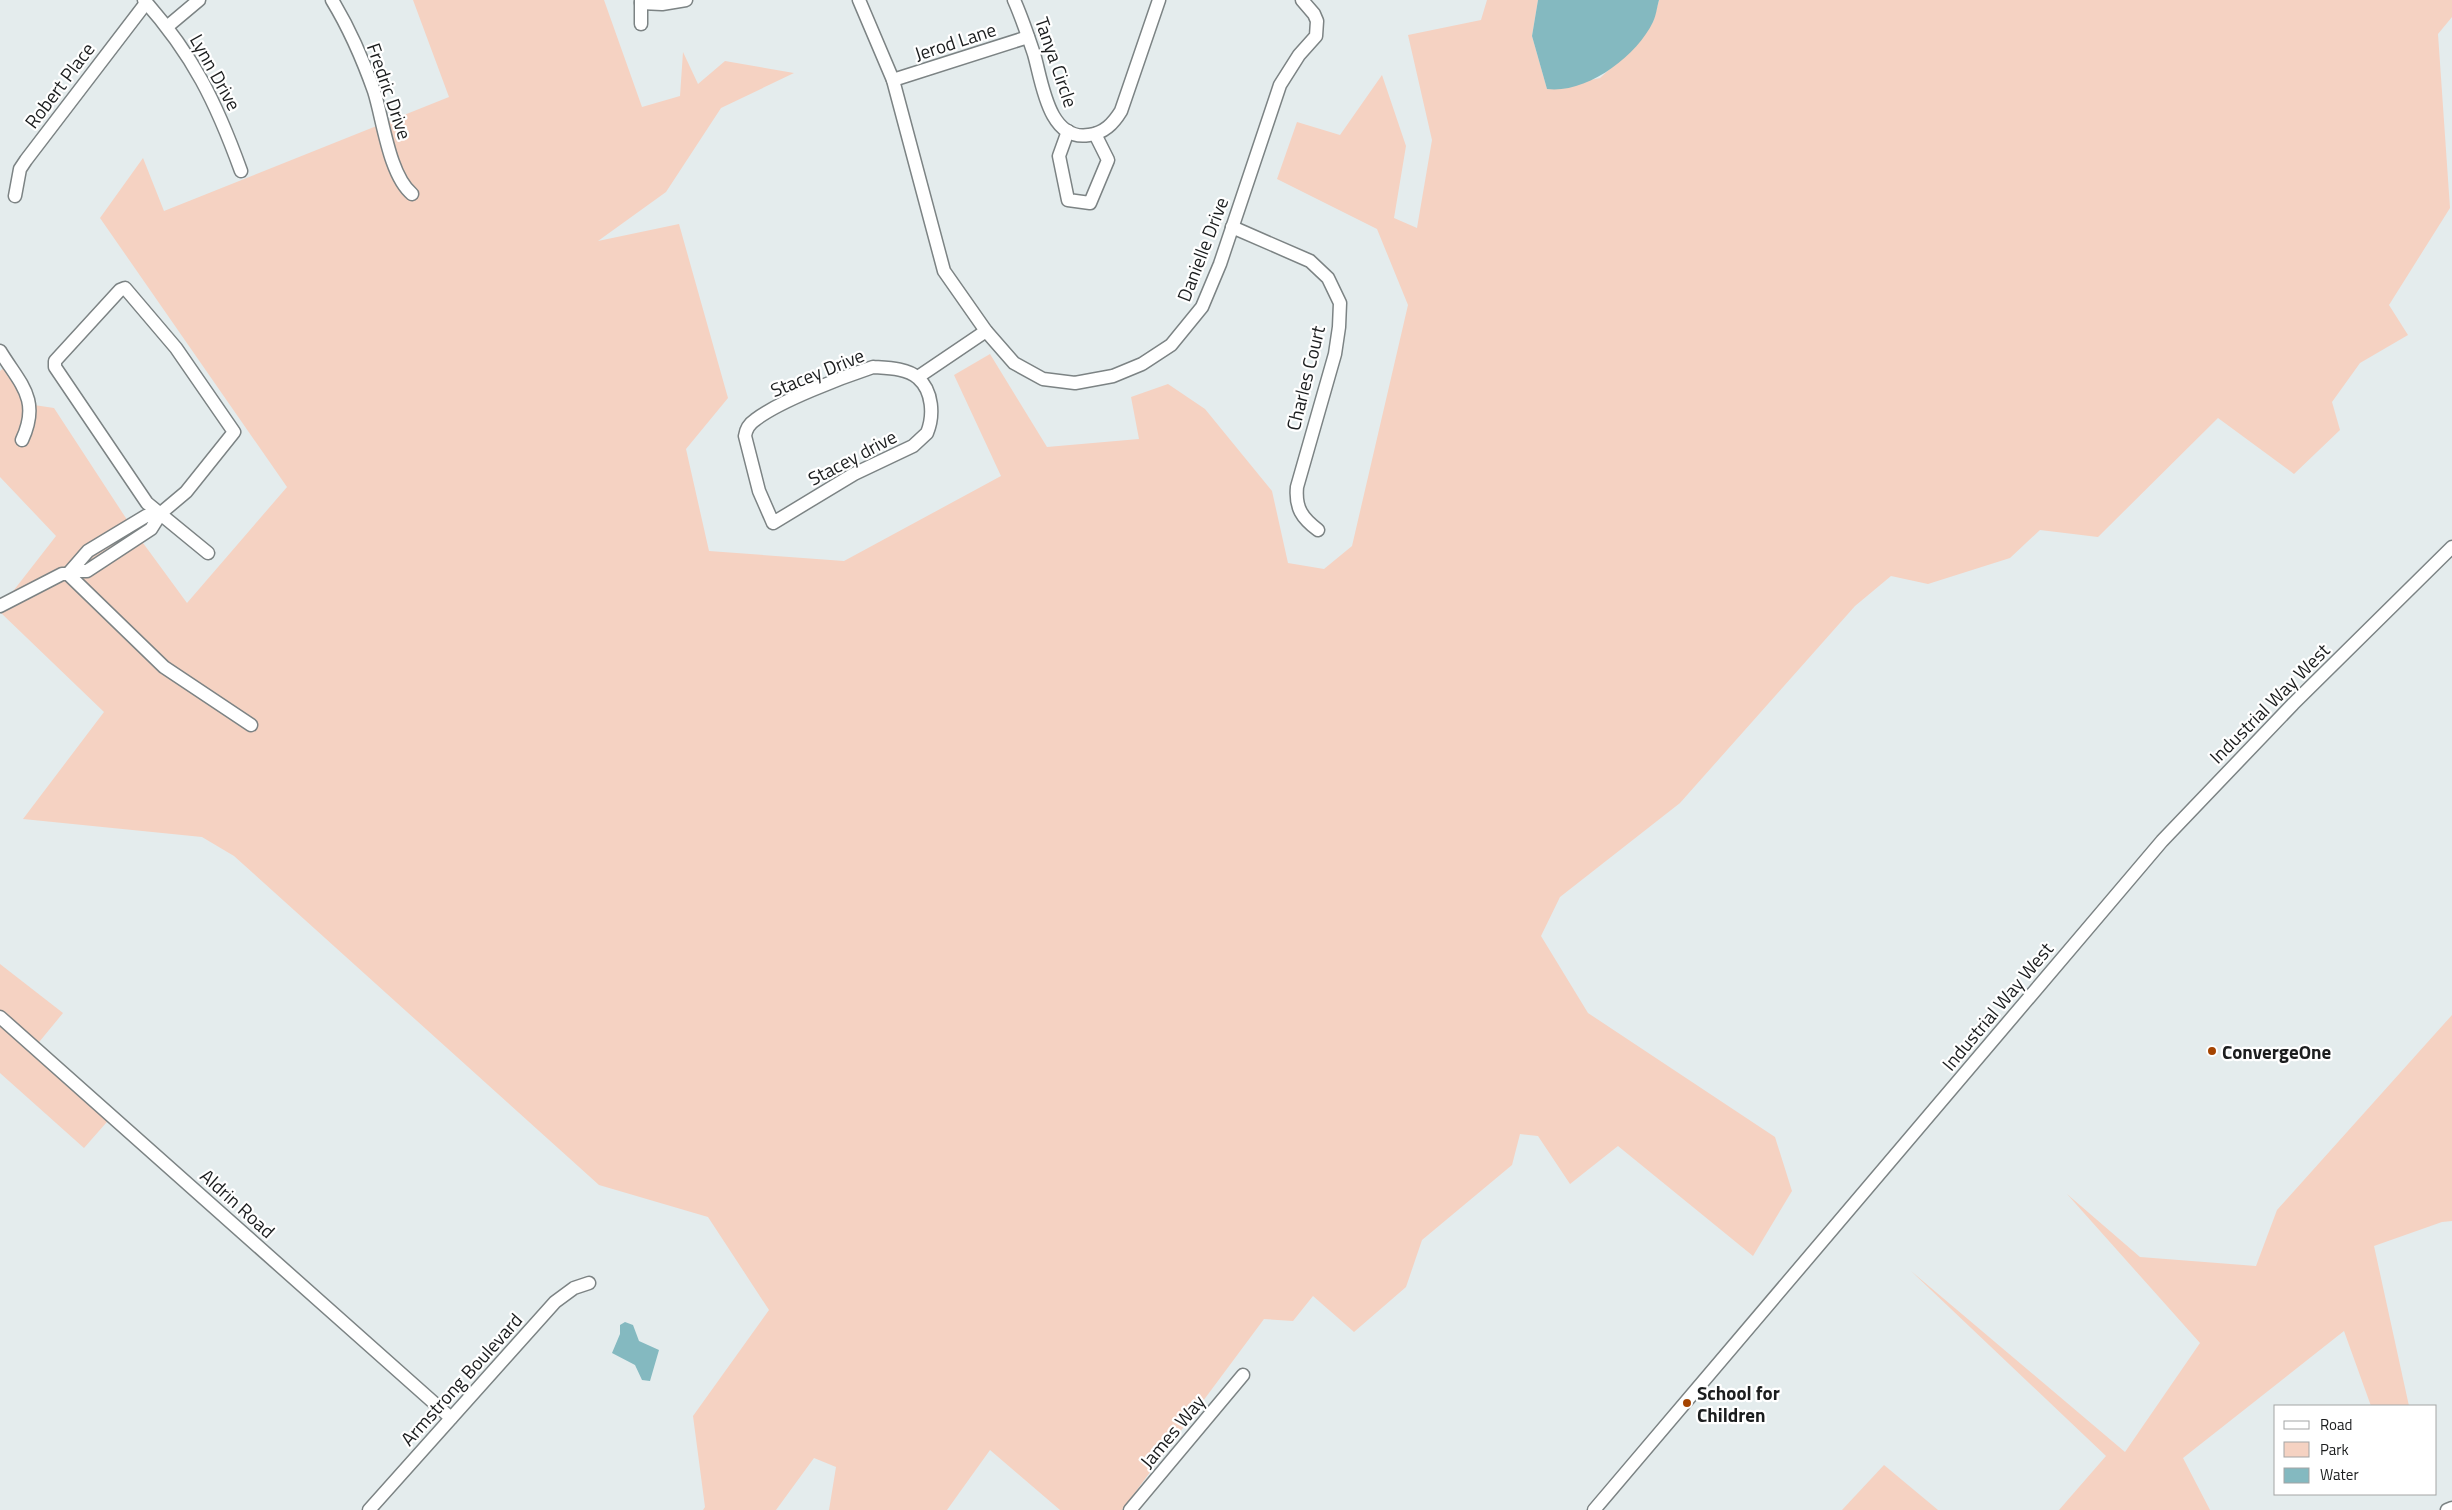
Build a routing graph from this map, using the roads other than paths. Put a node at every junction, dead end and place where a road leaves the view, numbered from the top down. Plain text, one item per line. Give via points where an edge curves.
1 (199, 0) edge
2 (332, 0) edge
3 (686, 0) edge
4 (858, 0) edge
5 (1014, 0) edge
6 (1159, 0) edge
7 (1302, 0) edge
8 (145, 2) edge
9 (641, 2) edge
10 (641, 24) dead end
11 (168, 26) junction
12 (1028, 37) junction
13 (893, 80) junction
14 (1068, 131) junction
15 (1094, 134) junction
16 (241, 171) dead end
17 (412, 194) dead end
18 (15, 196) dead end
19 (1232, 227) junction
20 (986, 331) junction
21 (0, 351) edge
22 (918, 377) junction
23 (22, 440) dead end
24 (759, 491) joint
25 (161, 513) junction
26 (1318, 530) dead end
27 (2452, 547) edge
28 (208, 553) dead end
29 (72, 574) junction
30 (0, 606) edge
31 (252, 725) dead end
32 (0, 1016) edge
33 (589, 1283) dead end
34 (1243, 1375) dead end
35 (451, 1418) junction
36 (2452, 1508) edge
37 (369, 1510) edge
38 (1130, 1510) edge
39 (1594, 1510) edge
40 (2447, 1510) edge

1 - 11 street
2 - 17 street, Fredric Drive via 360,55 395,165 406,189
3 - 9 street via 662,4
4 - 13 street, Danielle Drive
5 - 12 street, Tanya Circle
6 - 15 street via 1121,111 1111,125
7 - 19 street, Danielle Drive via 1317,21 1316,36 1280,84
8 - 11 street, Lynn Drive
8 - 18 street, Robert Place via 26,160 20,169
9 - 10 street
11 - 16 street, Lynn Drive via 208,90
12 - 13 street, Jerod Lane
12 - 14 street, Tanya Circle via 1051,114
13 - 20 street, Danielle Drive via 944,272
14 - 15 street, Tanya Circle via 1085,136
14 - 15 street via 1059,156 1068,200 1083,202 1090,202 1108,160
19 - 20 street, Danielle Drive via 1208,295 1195,317 1162,352 1126,372 1087,382 1043,379 1014,363
19 - 26 street, Charles Court via 1310,261 1328,278 1340,303 1335,354 1297,487 1298,507 1303,518
20 - 22 street
21 - 23 street via 20,379 29,400 30,420
22 - 24 street, Stacey Drive via 902,370 873,367 788,402 755,420 745,436
22 - 24 street, Stacey drive via 927,390 931,405 929,428 918,442 854,474 772,523
25 - 25 street via 186,492 234,432 176,348 125,288 54,364 147,503
25 - 28 street
25 - 29 street via 151,528 88,571
27 - 39 street, Industrial Way West via 2223,776 2162,842
29 - 30 street via 62,574
29 - 31 street via 164,667
32 - 35 street, Aldrin Road
33 - 35 street, Armstrong Boulevard via 574,1288 555,1302
34 - 38 street, James Way
35 - 37 street, Armstrong Boulevard
36 - 40 street

